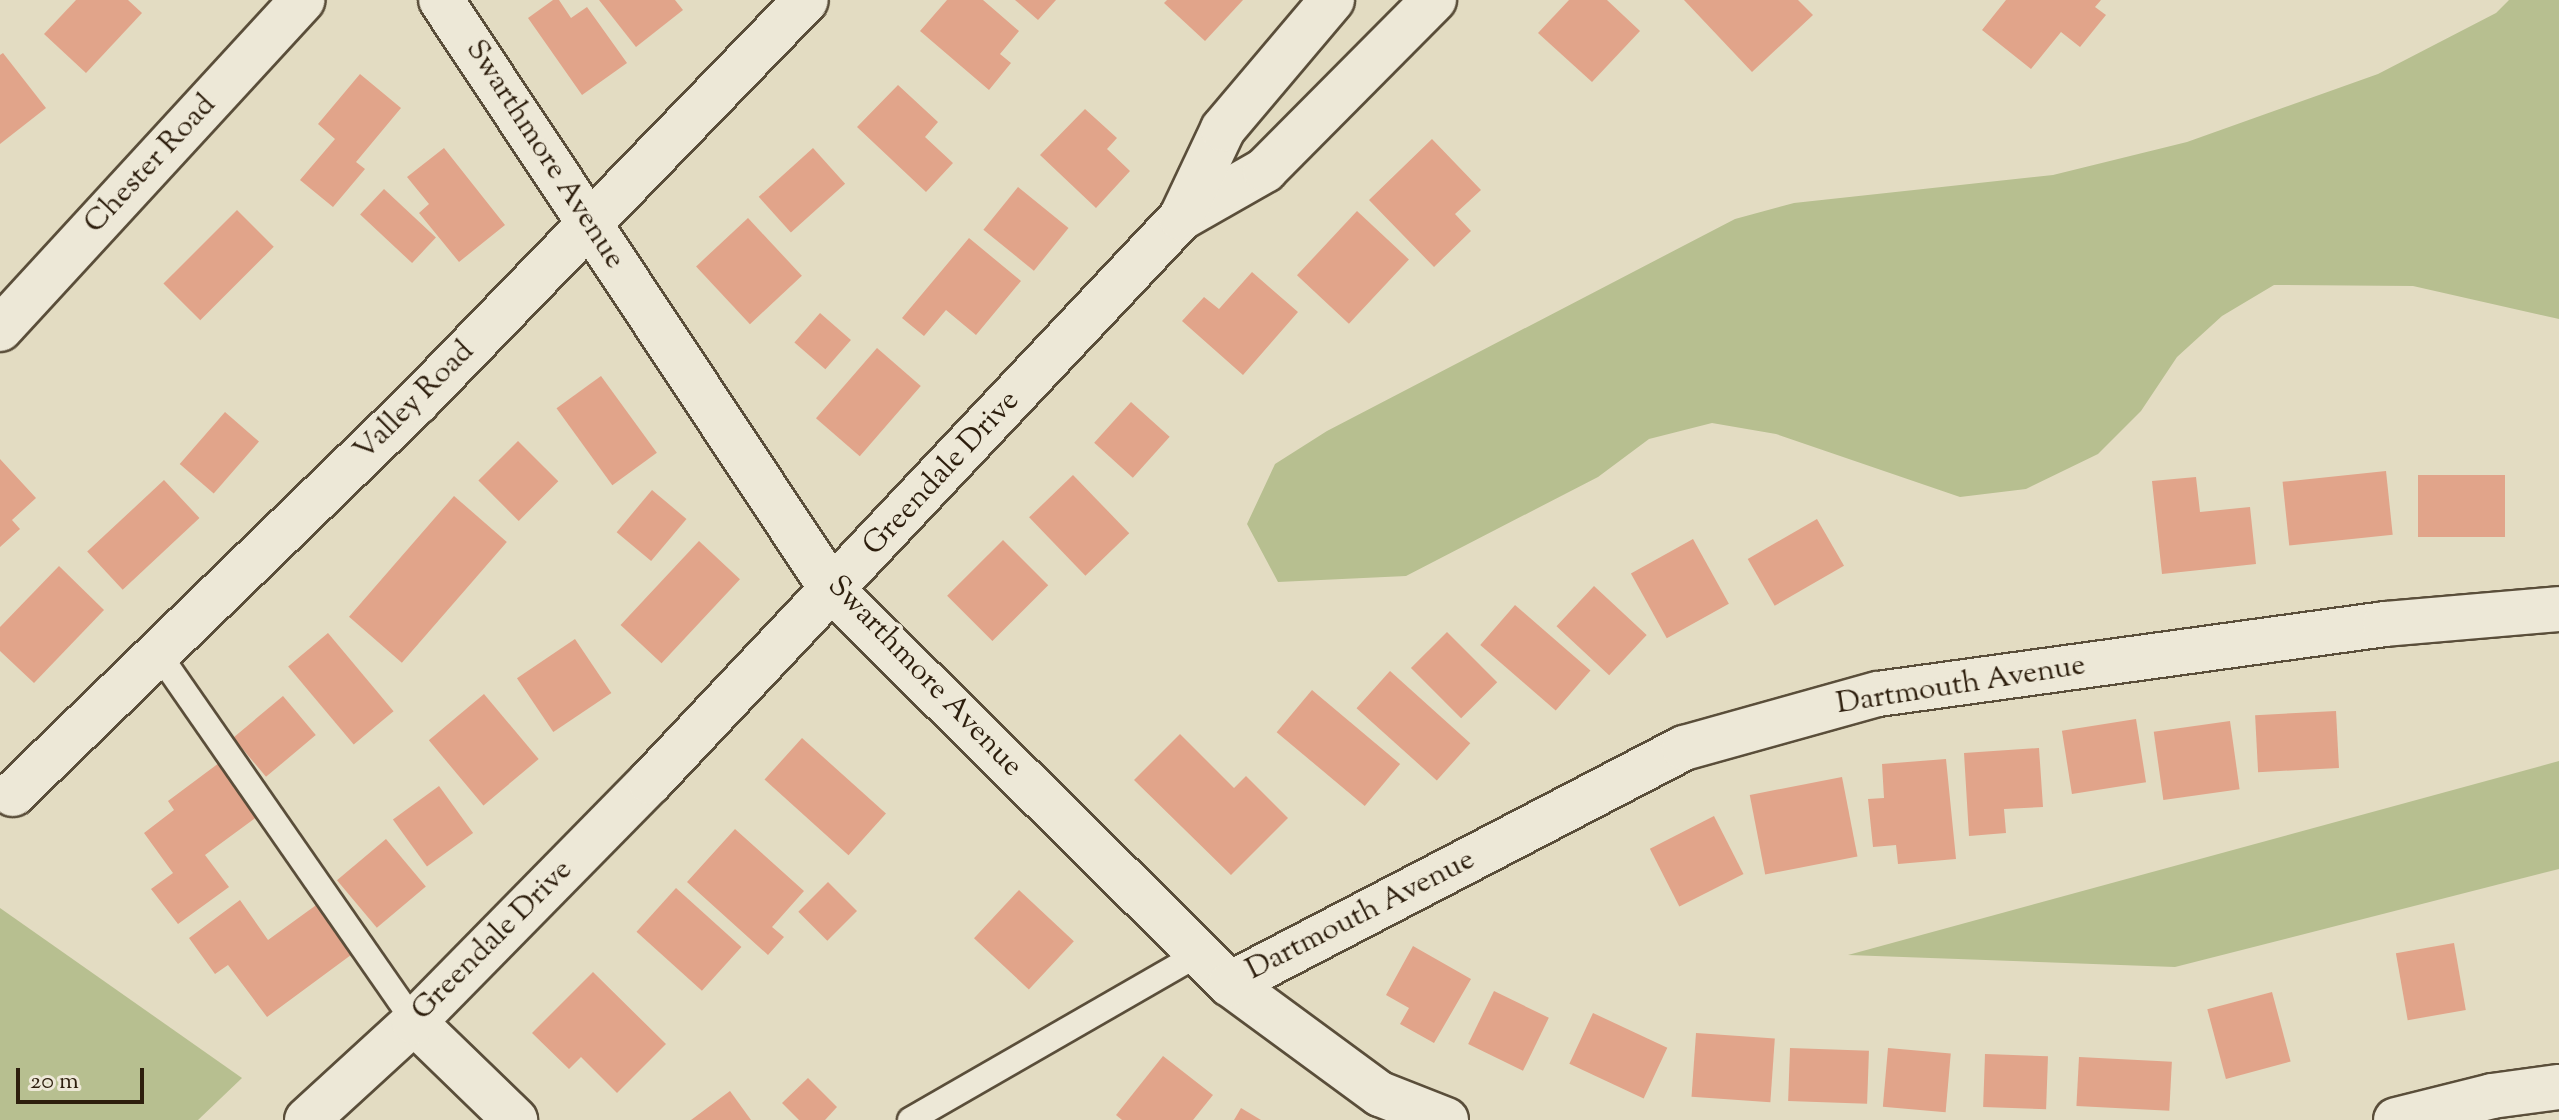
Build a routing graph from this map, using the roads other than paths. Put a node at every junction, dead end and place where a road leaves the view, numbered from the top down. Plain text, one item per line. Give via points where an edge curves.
1 (303, 0) edge
2 (441, 0) edge
3 (806, 0) edge
4 (1332, 0) edge
5 (1434, 0) edge
6 (1181, 218) junction
7 (589, 224) junction
8 (0, 329) edge
9 (833, 591) junction
10 (2559, 609) edge
11 (158, 653) junction
12 (13, 794) dead end
13 (1214, 969) junction
14 (414, 1022) junction
15 (2559, 1087) edge
16 (307, 1120) edge
17 (515, 1120) edge
18 (910, 1120) edge
19 (1446, 1120) edge
20 (2396, 1120) edge

1 - 8 street, Chester Road
2 - 7 street, Swarthmore Avenue
3 - 7 street, Valley Road
4 - 6 street, Greendale Drive via 1223,129
5 - 6 street via 1265,170
6 - 9 street, Greendale Drive
7 - 9 street, Swarthmore Avenue
7 - 11 street, Valley Road via 417,402
9 - 13 street, Swarthmore Avenue
9 - 14 street, Greendale Drive
10 - 13 street, Dartmouth Avenue via 2385,624 1878,694 1684,748
11 - 12 street, Valley Road
11 - 14 lane
13 - 18 lane
13 - 19 street, Swarthmore Avenue via 1380,1094
14 - 16 street, Greendale Drive
14 - 17 street
15 - 20 street via 2492,1096

